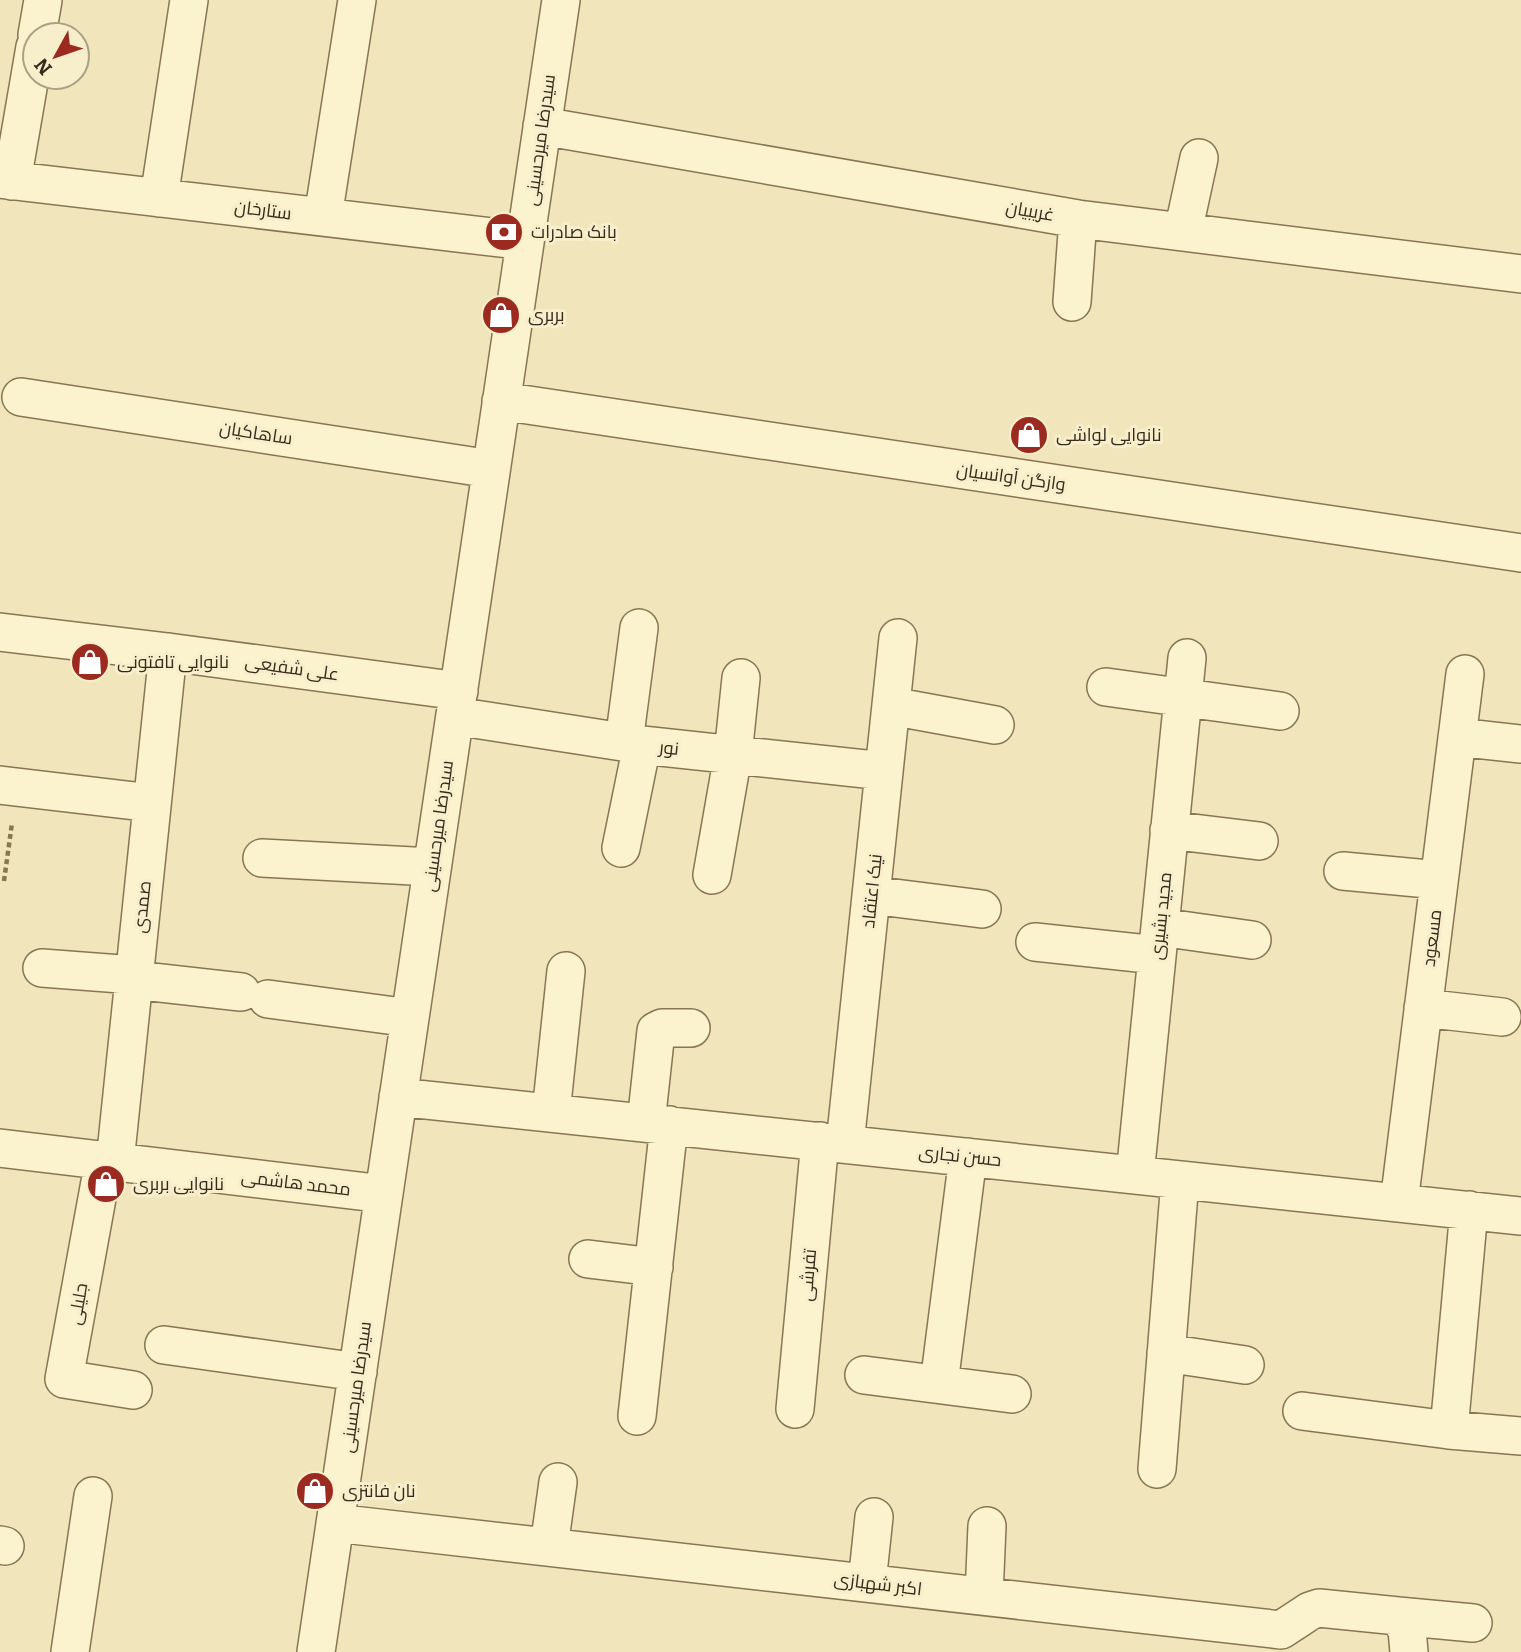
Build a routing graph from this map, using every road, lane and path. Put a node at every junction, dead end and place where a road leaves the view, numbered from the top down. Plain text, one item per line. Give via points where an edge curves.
1 (43, 0) edge
2 (190, 0) edge
3 (357, 0) edge
4 (561, 0) edge
5 (39, 21) edge
6 (25, 91) edge
7 (542, 126) junction
8 (1199, 158) dead end
9 (6, 180) edge
10 (159, 198) junction
11 (323, 217) junction
12 (1078, 219) junction
13 (1183, 232) junction
14 (525, 241) junction
15 (1521, 274) edge
16 (1072, 302) dead end
17 (21, 397) dead end
18 (502, 401) junction
19 (491, 469) junction
20 (1521, 553) edge
21 (639, 628) dead end
22 (0, 632) edge
23 (898, 638) dead end
24 (168, 652) junction
25 (1187, 658) dead end
26 (1465, 674) dead end
27 (741, 678) dead end
28 (1106, 687) dead end
29 (1183, 698) junction
30 (456, 703) junction
31 (891, 706) junction
32 (1280, 711) dead end
33 (995, 725) dead end
34 (1457, 737) junction
35 (633, 743) junction
36 (1521, 744) edge
37 (733, 755) junction
38 (884, 771) junction
39 (8, 786) edge
40 (152, 803) junction
41 (1170, 830) junction
42 (1259, 841) dead end
43 (621, 848) dead end
44 (262, 858) dead end
45 (432, 867) junction
46 (1343, 871) dead end
47 (712, 874) dead end
48 (1439, 880) junction
49 (4, 881) dead end
50 (871, 895) junction
51 (982, 909) dead end
52 (1252, 940) dead end
53 (1158, 941) junction
54 (1035, 942) dead end
55 (42, 968) dead end
56 (566, 971) dead end
57 (134, 978) junction
58 (1423, 1008) junction
59 (1502, 1017) dead end
60 (410, 1018) junction
61 (691, 1028) dead end
62 (398, 1097) junction
63 (551, 1113) junction
64 (658, 1124) junction
65 (833, 1143) junction
66 (0, 1148) edge
67 (968, 1157) junction
68 (110, 1161) junction
69 (1135, 1175) junction
70 (1180, 1180) junction
71 (384, 1194) junction
72 (1399, 1203) junction
73 (1469, 1210) junction
74 (1521, 1216) edge
75 (588, 1259) dead end
76 (654, 1267) junction
77 (164, 1345) dead end
78 (1166, 1353) junction
79 (1245, 1365) dead end
80 (358, 1372) junction
81 (864, 1375) dead end
82 (939, 1384) junction
83 (133, 1390) dead end
84 (1012, 1394) dead end
85 (795, 1409) dead end
86 (1303, 1411) dead end
87 (638, 1416) dead end
88 (1449, 1430) junction
89 (1521, 1436) edge
90 (1157, 1469) dead end
91 (558, 1482) dead end
92 (93, 1496) dead end
93 (874, 1517) dead end
94 (335, 1523) junction
95 (987, 1526) dead end
96 (549, 1547) junction
97 (867, 1583) junction
98 (984, 1596) junction
99 (1473, 1623) dead end
100 (1405, 1633) edge
101 (70, 1652) edge
102 (316, 1652) edge

1 - 5 street
2 - 10 street
3 - 11 street
4 - 7 street, سیدرضا میرحسینی
6 - 9 street
7 - 12 street, غریبیان
7 - 14 street, سیدرضا میرحسینی
8 - 13 street
9 - 10 street, ستارخان
10 - 11 street, ستارخان
11 - 14 street, ستارخان
12 - 13 street, غریبیان
12 - 16 street
13 - 15 street, غریبیان
14 - 18 street, سیدرضا میرحسینی
17 - 19 street, ساهاکیان
18 - 19 street, سیدرضا میرحسینی
18 - 20 street, وازگن آوانسیان
19 - 30 street, سیدرضا میرحسینی
21 - 35 street
22 - 24 street, علی شفیعی
23 - 31 street, نیک اعتقاد
24 - 30 street, علی شفیعی
24 - 40 street, صمدی
25 - 29 street, مجید بشیری
26 - 34 street, مسعود
27 - 37 street
28 - 29 street
29 - 32 street
29 - 41 street, مجید بشیری
30 - 35 street, نور
30 - 45 street, سیدرضا میرحسینی
31 - 33 street
31 - 38 street, نیک اعتقاد
34 - 36 street
34 - 48 street, مسعود
35 - 37 street, نور
35 - 43 street
37 - 38 street, نور
37 - 47 street
38 - 50 street, نیک اعتقاد
39 - 40 street
39 - 49 path
40 - 57 street, صمدی
41 - 42 street
41 - 53 street, مجید بشیری
44 - 45 street
45 - 60 street, سیدرضا میرحسینی
46 - 48 street
48 - 58 street, مسعود
50 - 51 street
50 - 65 street, نیک اعتقاد
52 - 53 street
53 - 54 street
53 - 69 street, مجید بشیری
55 - 57 street
56 - 63 street
57 - 60 street
57 - 68 street, صمدی
58 - 59 street
58 - 72 street, مسعود
60 - 62 street, سیدرضا میرحسینی
61 - 64 street via 656,1031
62 - 63 street, حسن نجاری
62 - 71 street, سیدرضا میرحسینی
63 - 64 street, حسن نجاری
64 - 65 street, حسن نجاری
64 - 76 street
65 - 67 street, حسن نجاری
65 - 85 street, تفرشی
66 - 68 street, محمد هاشمی
67 - 69 street, حسن نجاری
67 - 82 street
68 - 71 street, محمد هاشمی
68 - 83 street, جلیلی via 64,1379
69 - 70 street, حسن نجاری
70 - 72 street, حسن نجاری
70 - 78 street
71 - 80 street, سیدرضا میرحسینی
72 - 73 street, حسن نجاری
73 - 74 street, حسن نجاری
73 - 88 street
75 - 76 street
76 - 87 street
77 - 80 street
78 - 79 street
78 - 90 street
80 - 94 street, سیدرضا میرحسینی
81 - 82 street
82 - 84 street
86 - 88 street
88 - 89 street
91 - 96 street
92 - 101 street
93 - 97 street
94 - 96 street, اکبر شهبازی
94 - 102 street, سیدرضا میرحسینی
95 - 98 street
96 - 97 street, اکبر شهبازی
97 - 98 street, اکبر شهبازی
98 - 100 street, اکبر شهبازی via 1281,1630 1319,1608
99 - 100 street, اکبر شهبازی

